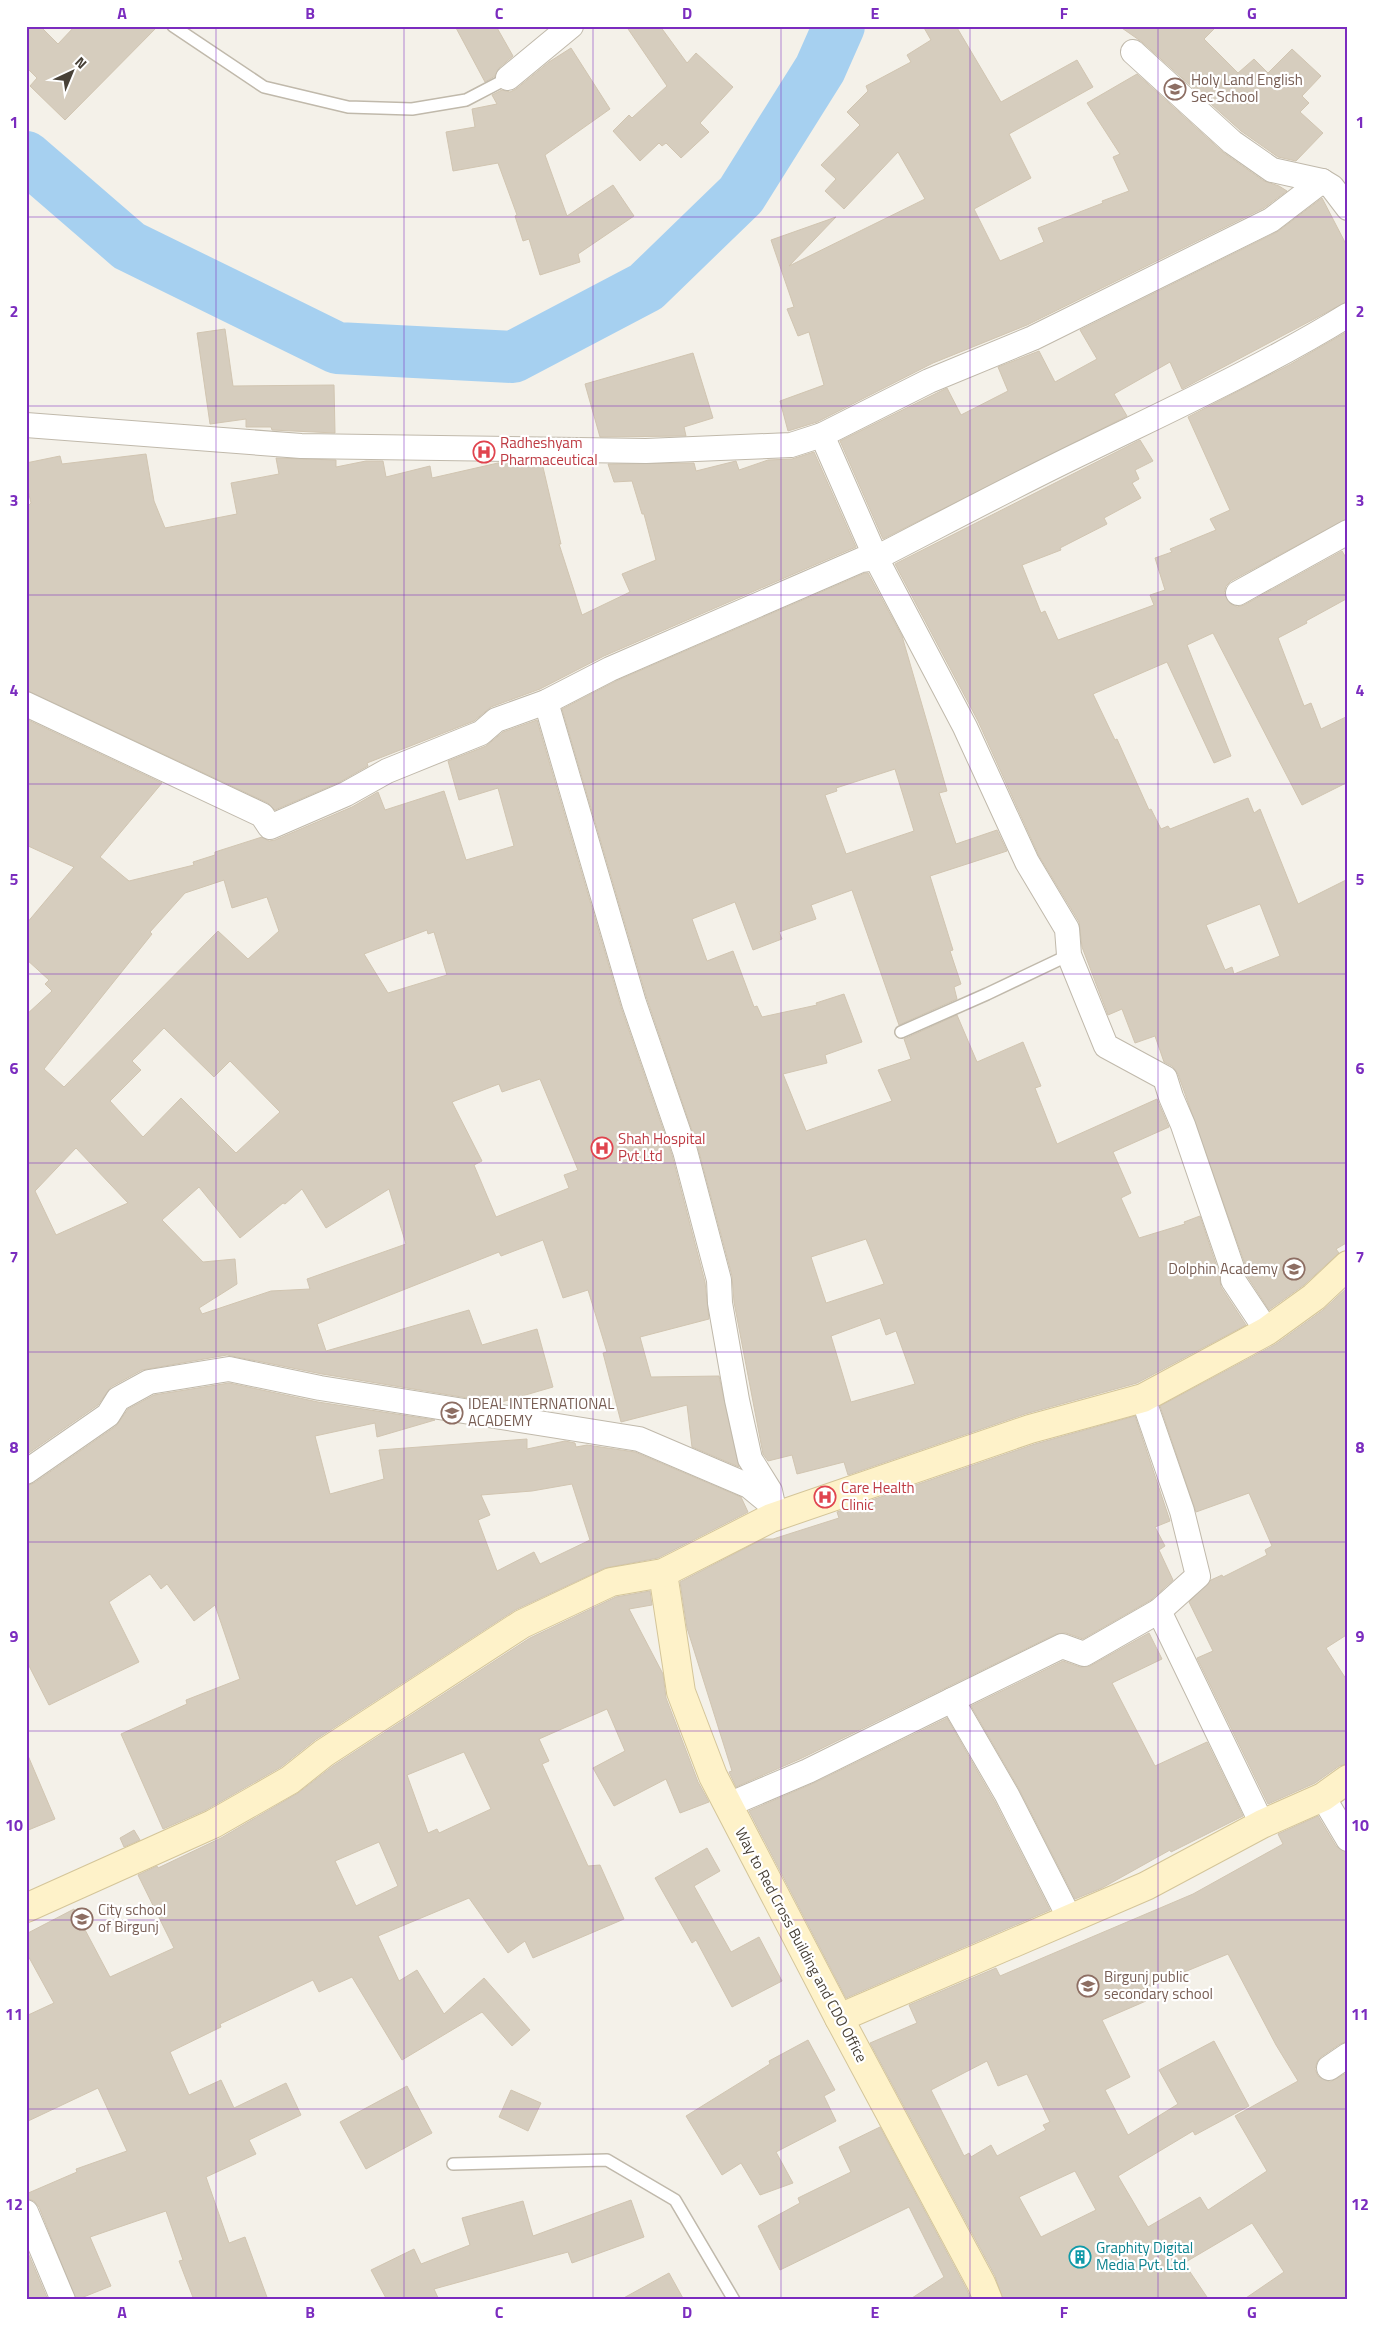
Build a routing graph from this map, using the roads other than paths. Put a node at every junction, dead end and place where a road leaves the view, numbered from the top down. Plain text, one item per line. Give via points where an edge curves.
1 (173, 26) edge
2 (570, 26) edge
3 (1133, 52) dead end
4 (508, 78) joint
5 (1322, 181) junction
6 (1348, 208) edge
7 (1348, 316) edge
8 (26, 425) edge
9 (822, 436) junction
10 (1348, 532) edge
11 (876, 558) junction
12 (1238, 592) dead end
13 (546, 702) junction
14 (26, 704) edge
15 (1069, 955) junction
16 (902, 1032) dead end
17 (1348, 1265) edge
18 (1267, 1331) junction
19 (1143, 1398) junction
20 (26, 1472) edge
21 (772, 1512) junction
22 (663, 1573) junction
23 (1159, 1611) junction
24 (952, 1700) junction
25 (1348, 1779) edge
26 (1323, 1797) junction
27 (728, 1805) junction
28 (1262, 1824) junction
29 (1348, 1839) edge
30 (26, 1908) edge
31 (1070, 1919) junction
32 (839, 2018) junction
33 (453, 2164) dead end
34 (26, 2212) edge
35 (63, 2300) edge
36 (734, 2300) edge
37 (988, 2300) edge

1 - 4 lane via 264,87 348,107 412,110 466,100
2 - 4 street
3 - 5 street via 1232,142 1272,170
5 - 6 street via 1332,187
5 - 9 street via 1271,220 1033,338 929,381
7 - 11 street via 1246,372
8 - 9 street via 301,446 646,451 791,444
9 - 11 street
10 - 12 street
11 - 13 street via 861,560 610,668
11 - 15 street via 965,727 1027,862 1067,929
13 - 14 street via 496,720 481,733 387,771 346,794 270,827 262,815
13 - 21 street via 634,1003 685,1150 719,1280 723,1323 750,1459 770,1491
15 - 16 lane
15 - 18 street via 1106,1046 1165,1078 1233,1272 1233,1280
17 - 18 street via 1314,1297
18 - 19 street
19 - 21 street via 1030,1430
19 - 23 street via 1182,1511 1198,1576
20 - 21 street via 108,1415 118,1399 150,1382 229,1369 320,1388 639,1439 749,1486
21 - 22 street
22 - 27 street, Way to Red Cross Building and CDO Office via 681,1692 713,1776
22 - 30 street via 611,1582 522,1624 324,1753 290,1780 213,1824
23 - 24 street via 1084,1654 1062,1646
23 - 28 street
24 - 27 street via 808,1771
24 - 31 street via 1008,1795
25 - 26 street
26 - 28 street
26 - 29 street
27 - 32 street, Way to Red Cross Building and CDO Office
28 - 31 street via 1146,1886
31 - 32 street
32 - 37 street, Way to Red Cross Building and CDO Office
33 - 36 lane via 607,2160 675,2200
34 - 35 street

